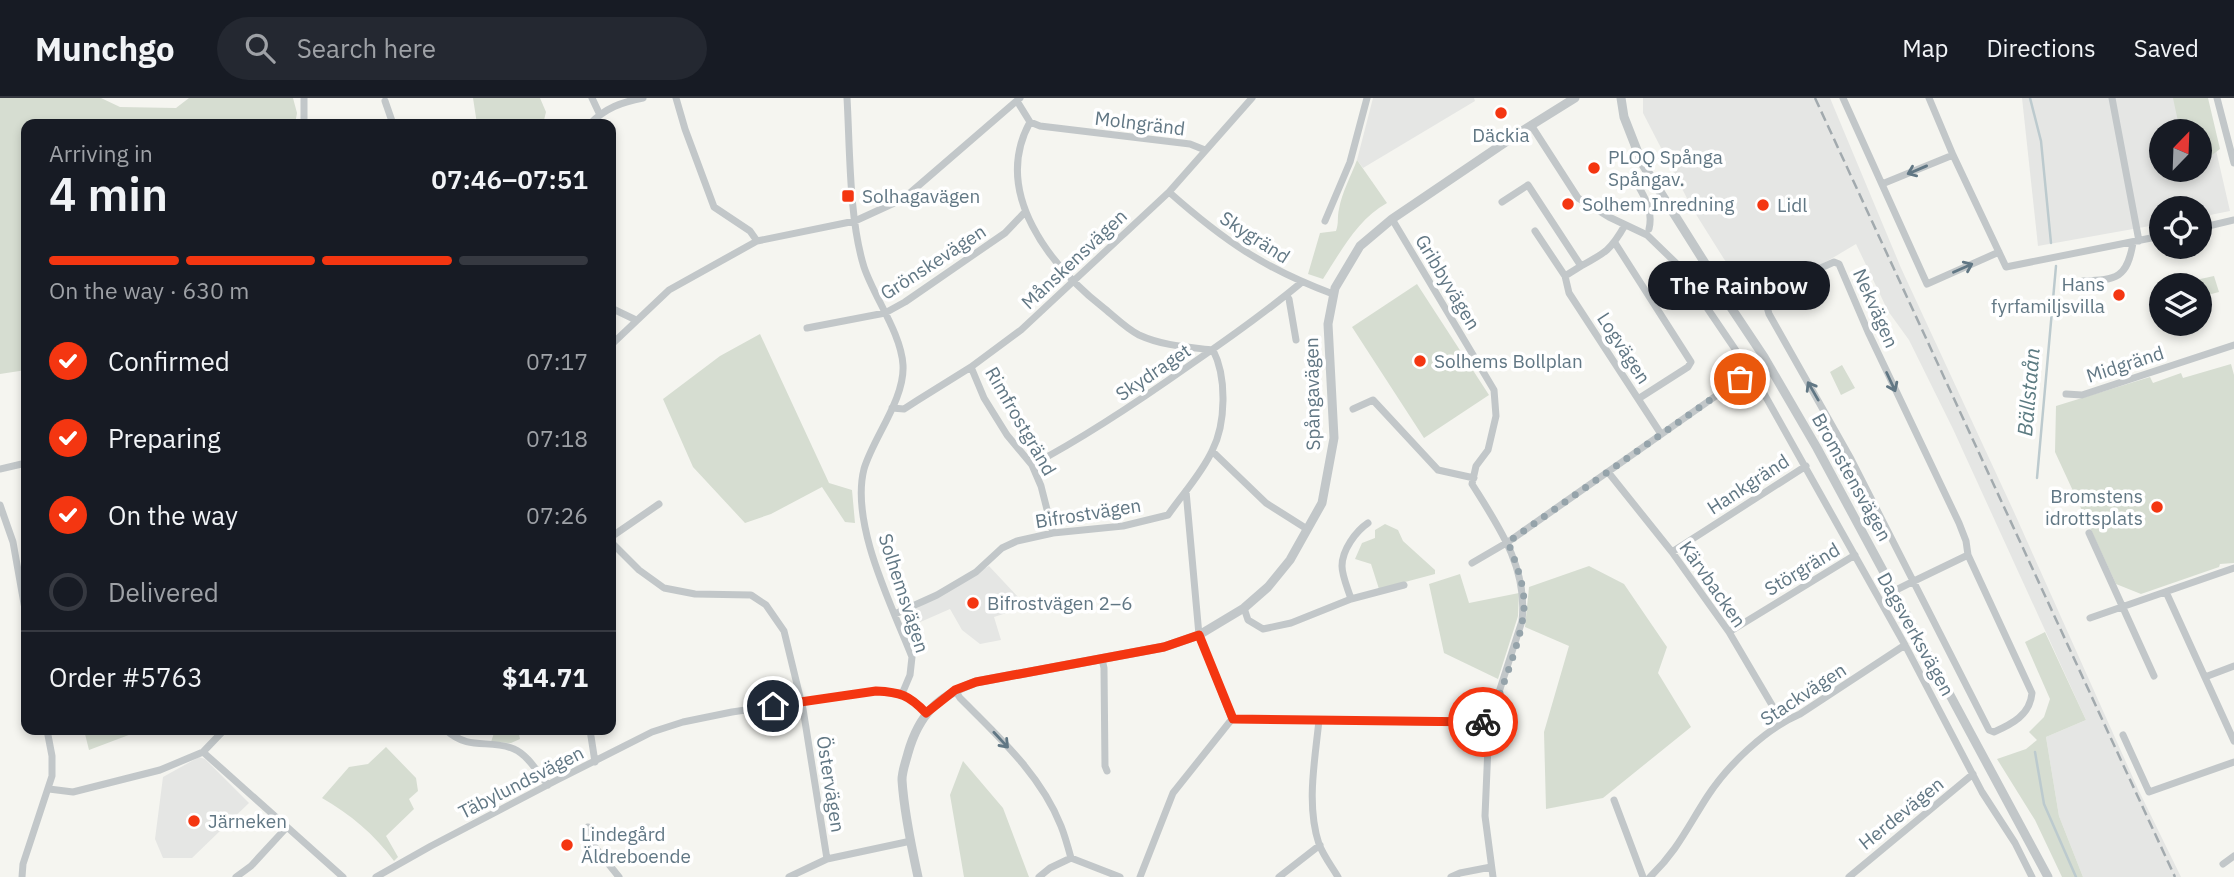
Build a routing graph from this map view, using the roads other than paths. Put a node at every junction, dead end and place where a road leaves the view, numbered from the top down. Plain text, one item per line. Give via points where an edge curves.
1 (304, 98) edge
2 (592, 98) edge
3 (643, 98) edge
4 (676, 98) edge
5 (847, 98) edge
6 (1252, 98) edge
7 (1367, 98) edge
8 (1574, 98) edge
9 (1621, 98) edge
10 (1843, 98) edge
11 (1929, 98) edge
12 (2112, 98) edge
13 (2217, 98) edge
14 (1019, 99) edge
15 (385, 101) dead end
16 (600, 114) junction
17 (304, 119) edge
18 (391, 119) edge
19 (595, 119) edge
20 (1030, 122) junction
21 (1531, 125) junction
22 (1205, 150) junction
23 (1953, 155) junction
24 (2234, 163) edge
25 (1632, 176) dead end
26 (1882, 184) junction
27 (1169, 192) junction
28 (1502, 202) dead end
29 (1025, 212) junction
30 (1392, 219) junction
31 (2234, 220) edge
32 (855, 221) junction
33 (1325, 221) dead end
34 (1625, 225) junction
35 (2212, 225) edge
36 (1649, 229) dead end
37 (1535, 231) dead end
38 (2149, 239) edge
39 (757, 241) junction
40 (2136, 242) junction
41 (1615, 243) junction
42 (1999, 252) junction
43 (1581, 266) junction
44 (1565, 276) junction
45 (1073, 281) junction
46 (2083, 281) dead end
47 (1302, 282) junction
48 (1333, 294) junction
49 (1286, 295) junction
50 (616, 310) edge
51 (886, 313) junction
52 (636, 320) junction
53 (807, 328) dead end
54 (616, 340) edge
55 (1296, 340) dead end
56 (2234, 345) edge
57 (1213, 350) junction
58 (971, 367) junction
59 (1750, 372) junction
60 (2066, 394) dead end
61 (1638, 399) junction
62 (892, 408) junction
63 (1353, 409) dead end
64 (1661, 434) junction
65 (1212, 451) junction
66 (21, 464) edge
67 (1032, 466) junction
68 (1806, 466) junction
69 (0, 470) edge
70 (1608, 472) junction
71 (1474, 478) junction
72 (1186, 490) junction
73 (659, 504) dead end
74 (0, 505) edge
75 (1368, 523) dead end
76 (1307, 529) junction
77 (1054, 533) junction
78 (2089, 533) dead end
79 (616, 535) edge
80 (1508, 542) junction
81 (616, 545) edge
82 (1672, 552) junction
83 (1855, 555) junction
84 (1968, 555) junction
85 (1472, 563) dead end
86 (2234, 568) edge
87 (1912, 582) junction
88 (1404, 585) dead end
89 (21, 587) edge
90 (1894, 591) junction
91 (2166, 592) junction
92 (1351, 599) junction
93 (2122, 606) junction
94 (1244, 608) junction
95 (895, 614) junction
96 (2090, 618) dead end
97 (1729, 632) junction
98 (1199, 635) junction
99 (1905, 645) junction
100 (1102, 659) junction
101 (2234, 666) edge
102 (2154, 676) dead end
103 (2205, 677) junction
104 (955, 690) junction
105 (902, 694) junction
106 (801, 701) junction
107 (926, 713) junction
108 (1233, 719) junction
109 (1319, 720) junction
110 (1782, 722) junction
111 (1489, 723) junction
112 (48, 735) edge
113 (220, 735) edge
114 (454, 735) edge
115 (591, 735) edge
116 (2123, 735) dead end
117 (2234, 741) edge
118 (203, 752) junction
119 (595, 762) junction
120 (2234, 762) edge
121 (1107, 771) dead end
122 (1973, 774) junction
123 (548, 785) junction
124 (49, 789) junction
125 (1614, 800) dead end
126 (287, 827) junction
127 (589, 827) dead end
128 (911, 841) junction
129 (1320, 845) junction
130 (2234, 856) edge
131 (1071, 858) junction
132 (827, 859) junction
133 (2222, 864) dead end
134 (1491, 867) junction
135 (22, 877) edge
136 (236, 877) edge
137 (343, 877) edge
138 (376, 877) edge
139 (619, 877) edge
140 (789, 877) edge
141 (918, 877) edge
142 (1040, 877) edge
143 (1120, 877) edge
144 (1140, 877) edge
145 (1279, 877) edge
146 (1338, 877) edge
147 (1451, 877) edge
148 (1493, 877) edge
149 (1643, 877) edge
150 (1650, 877) edge
151 (1849, 877) edge
152 (2032, 877) edge
153 (2048, 877) edge

1 - 17 street
2 - 16 street
3 - 16 street
4 - 39 street via 714,207
5 - 32 street, Solhemsvägen
6 - 22 street, Månskensvägen
7 - 33 street via 1350,162
8 - 21 street, Spångavägen
9 - 90 street, Bromstensvägen via 1643,163 1790,402
10 - 26 street
11 - 23 street
12 - 40 street
13 - 24 street
14 - 20 street
14 - 32 street via 903,199
15 - 18 street
16 - 19 street
20 - 22 street, Molngränd via 1190,144
20 - 29 street via 1021,138 1017,173
21 - 30 street, Spångavägen
21 - 34 street, Dagsverksvägen via 1578,198
22 - 27 street, Månskensvägen
23 -> 26 street
23 - 42 street
25 - 36 street via 1649,205
26 -> 42 street via 1927,284
27 - 45 street, Månskensvägen
27 - 47 street, Skygränd via 1247,254
28 - 43 street via 1528,186
29 - 45 street via 1049,254
29 - 51 street, Grönskevägen via 995,241
30 - 48 street, Spångavägen via 1360,246
30 - 71 street, Gribbyvägen via 1494,390 1496,416 1488,450 1476,466
31 - 35 street
32 - 39 street
32 - 51 street, Solhemsvägen via 864,267
34 - 41 street
34 - 59 street, Dagsverksvägen via 1651,239 1678,265
37 - 44 street, Logvägen
38 - 40 street
39 - 52 street via 669,290
40 - 42 street via 2006,267
40 - 46 street via 2130,264 2116,276
41 - 43 street
41 - 61 street via 1691,362
43 - 44 street
44 - 61 street, Logvägen via 1569,293
45 - 57 street via 1138,334 1168,345
45 - 58 street, Månskensvägen via 1021,330
47 - 48 street, Skygränd
47 - 49 street, Skydraget
48 - 76 street, Spångavägen via 1328,324 1334,438 1322,503
49 - 55 street
49 - 57 street, Skydraget
50 - 52 street
51 - 53 street, Grönskevägen
51 - 62 street, Solhemsvägen via 903,365
52 - 54 street
56 - 60 street, Midgränd via 2082,395
57 - 65 street, Bifrostvägen via 1224,391
57 - 67 street, Skydraget via 1137,403
58 - 62 street, Månskensvägen via 904,409
58 - 67 street, Rimfrostgränd via 984,398
59 - 64 street
59 - 68 street, Dagsverksvägen
61 - 64 street, Logvägen
62 - 95 street, Solhemsvägen via 864,470 862,507 869,546
63 - 71 street via 1373,400 1438,470
64 - 70 street
65 - 72 street, Bifrostvägen
65 - 76 street via 1266,503
66 - 69 street
67 - 77 street, Rimfrostgränd
68 - 82 street, Hankgränd
68 - 83 street, Dagsverksvägen
70 - 80 street
70 - 82 street, Kärvbacken
71 - 80 street via 1472,484
72 - 77 street, Bifrostvägen via 1168,515 1123,526
72 - 98 street
73 - 79 street
74 - 89 street
75 - 92 street via 1349,544 1342,565
76 - 94 street, Spångavägen via 1283,569
77 - 95 street, Bifrostvägen via 1002,548 976,572
78 - 93 street
80 - 85 street
80 - 111 street via 1523,589 1523,616
81 - 106 street, Östervägen via 664,588 751,595 766,605 784,631
82 - 97 street, Kärvbacken
83 - 97 street, Störgränd
83 - 99 street, Dagsverksvägen
84 - 87 street
84 - 87 street, Nekvägen via 2032,693 2022,716 1994,732
87 -> 84 street, Nekvägen via 1851,459 1769,314 1761,285 1770,291 1834,262 1839,264 1959,523
86 - 91 street
87 - 90 street
88 - 92 street
90 - 153 street, Bromstensvägen
91 - 93 street
91 - 103 street
92 - 94 street via 1263,629 1248,620
93 - 96 street
93 - 102 street
94 - 98 street, Spångavägen
95 - 105 street, Solhemsvägen via 912,657
97 - 110 street, Kärvbacken
98 - 100 street, Spångavägen
98 - 108 street
99 - 110 street, Stackvägen
99 - 122 street, Dagsverksvägen
100 - 104 street, Spångavägen
100 - 121 street
101 - 103 street
103 - 117 street
104 - 107 street, Spångavägen
104 -> 131 street via 1024,764 1061,826
105 - 106 street, Täbylundsvägen via 876,691
105 - 107 street
106 - 119 street, Täbylundsvägen via 683,722 652,732
106 - 132 street, Östervägen
107 - 128 street, Spångavägen via 917,725 902,776
108 - 109 street
108 - 144 street via 1173,793
109 - 111 street
109 - 129 street via 1313,788
110 - 150 street, Stackvägen via 1727,770 1668,859
111 - 134 street via 1485,816
112 - 124 street via 52,756
113 - 118 street
114 - 123 street via 464,742 513,749 524,755
115 - 119 street
116 - 120 street via 2149,792
118 - 124 street via 160,770 93,788 73,792
118 - 126 street
119 - 123 street, Täbylundsvägen
122 - 151 street, Herdevägen
122 - 152 street, Dagsverksvägen
123 - 138 street, Täbylundsvägen
124 - 135 street
125 - 149 street
126 - 136 street
126 - 137 street
127 - 139 street via 590,841
128 - 132 street
128 - 141 street, Spångavägen
129 - 145 street
129 - 146 street
130 - 133 street
131 - 142 street
131 - 143 street
132 - 140 street
134 - 147 street
134 - 148 street

